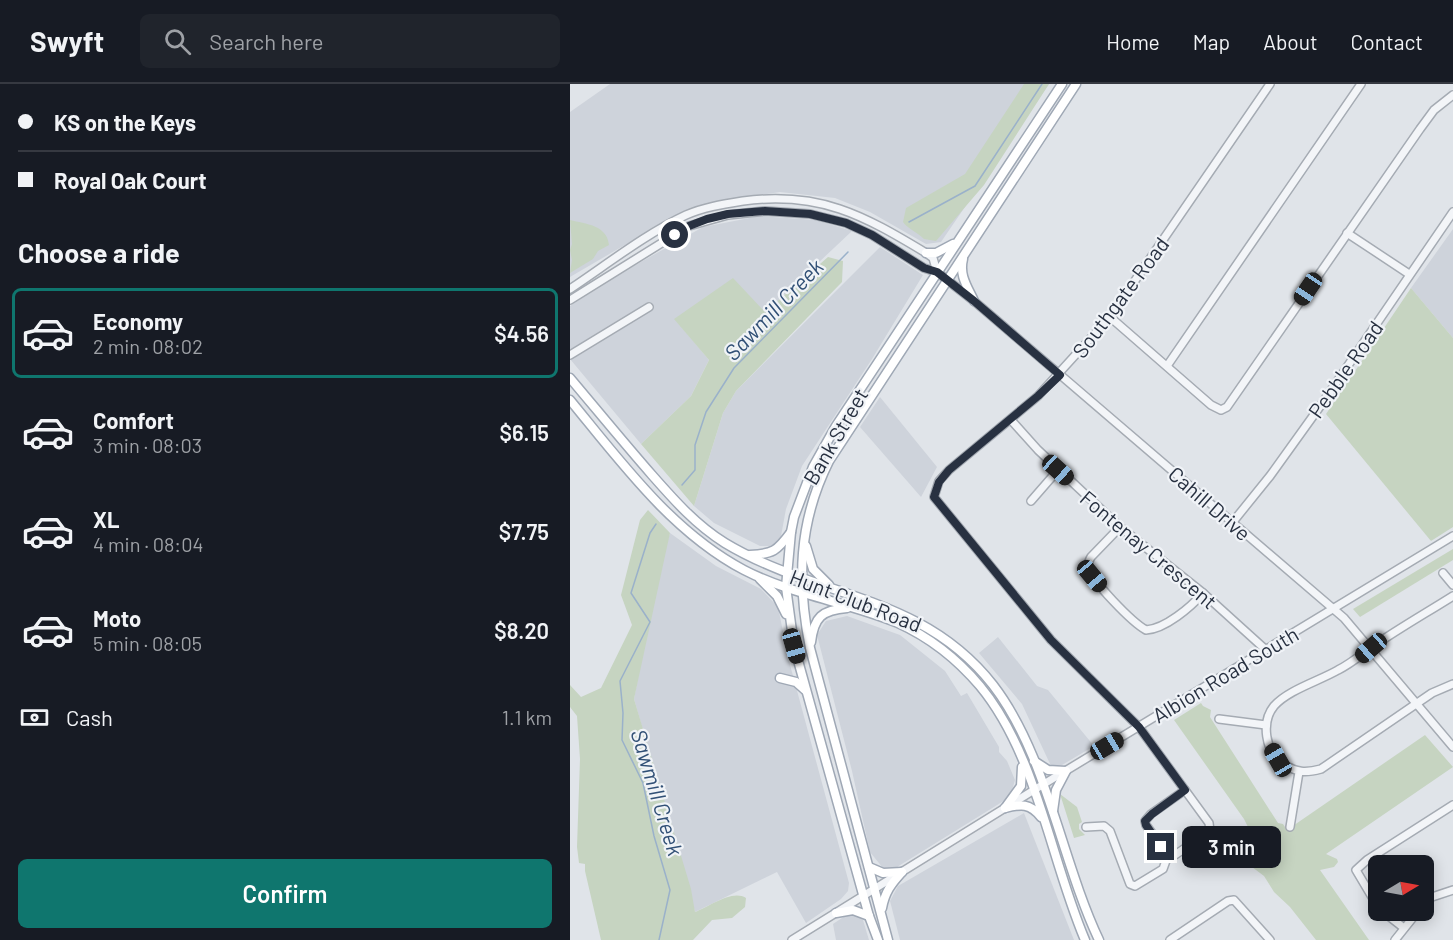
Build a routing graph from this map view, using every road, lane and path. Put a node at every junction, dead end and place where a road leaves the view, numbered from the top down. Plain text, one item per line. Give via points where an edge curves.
1 (1062, 84) edge
2 (1076, 84) edge
3 (1270, 84) edge
4 (1361, 84) edge
5 (1453, 95) edge
6 (764, 199) junction
7 (765, 211) junction
8 (1453, 212) edge
9 (684, 216) junction
10 (689, 226) junction
11 (893, 233) junction
12 (1347, 233) junction
13 (958, 240) junction
14 (887, 244) junction
15 (627, 250) junction
16 (965, 252) junction
17 (927, 253) junction
18 (634, 260) junction
19 (937, 272) junction
20 (1409, 274) junction
21 (947, 279) junction
22 (570, 289) edge
23 (570, 300) edge
24 (974, 301) junction
25 (649, 307) dead end
26 (1110, 317) junction
27 (899, 329) junction
28 (909, 338) junction
29 (570, 355) edge
30 (1167, 366) junction
31 (1060, 375) junction
32 (570, 378) edge
33 (570, 400) edge
34 (849, 409) junction
35 (858, 416) junction
36 (1011, 420) junction
37 (1058, 470) junction
38 (807, 480) junction
39 (818, 486) junction
40 (1031, 501) dead end
41 (698, 523) junction
42 (1232, 523) junction
43 (1120, 527) junction
44 (689, 532) junction
45 (791, 532) junction
46 (1453, 536) edge
47 (805, 538) junction
48 (748, 555) junction
49 (786, 573) junction
50 (1443, 573) dead end
51 (755, 575) junction
52 (801, 578) junction
53 (1453, 585) edge
54 (786, 587) junction
55 (831, 588) junction
56 (802, 592) junction
57 (1203, 593) junction
58 (1453, 596) edge
59 (853, 608) junction
60 (1333, 608) junction
61 (790, 622) junction
62 (810, 648) junction
63 (1371, 648) junction
64 (1266, 650) junction
65 (815, 666) junction
66 (800, 669) junction
67 (780, 678) dead end
68 (1453, 684) edge
69 (807, 693) junction
70 (1417, 703) junction
71 (1219, 719) dead end
72 (1266, 725) junction
73 (1139, 727) junction
74 (1453, 747) edge
75 (1022, 758) junction
76 (1034, 760) junction
77 (1066, 771) junction
78 (1299, 772) junction
79 (1043, 784) junction
80 (845, 785) junction
81 (834, 788) junction
82 (1034, 790) junction
83 (1185, 790) junction
84 (1453, 805) edge
85 (1005, 808) junction
86 (1052, 813) junction
87 (1042, 818) junction
88 (1086, 827) dead end
89 (1290, 827) dead end
90 (1168, 855) junction
91 (1375, 855) edge
92 (1368, 859) edge
93 (869, 867) junction
94 (902, 872) junction
95 (875, 888) junction
96 (1368, 890) edge
97 (1453, 890) edge
98 (863, 896) junction
99 (1434, 896) edge
100 (881, 912) junction
101 (836, 913) junction
102 (869, 916) junction
103 (1395, 921) edge
104 (1410, 921) edge
105 (1404, 928) junction
106 (792, 940) edge
107 (878, 940) edge
108 (888, 940) edge
109 (1085, 940) edge
110 (1099, 940) edge
111 (1170, 940) edge
112 (1270, 940) edge
113 (1395, 940) edge

1 - 13 main road, Bank Street
2 - 16 main road, Bank Street
3 - 26 street, Southgate Road
4 - 30 street
5 - 12 street via 1428,117
6 - 7 street
6 - 9 street via 722,204
6 - 11 street via 806,200 844,209
7 - 10 street, Cahill Drive via 728,214
7 - 14 street, Cahill Drive via 831,218
8 - 20 street, Pebble Road
9 - 10 street
9 - 15 street
10 - 18 street, Cahill Drive
11 - 14 street
11 - 17 street
12 - 20 street
12 - 30 street via 1227,407 1221,410 1211,405
13 - 17 main road via 942,251
13 - 19 main road, Bank Street
14 - 19 street, Cahill Drive
15 - 18 street
15 - 22 street
16 - 21 main road, Bank Street
16 - 24 main road via 962,278
17 - 19 street
18 - 23 street, Cahill Drive
19 - 21 street, Cahill Drive
19 - 27 main road, Bank Street
20 - 42 street, Pebble Road via 1289,449
21 - 24 street, Cahill Drive
21 - 28 main road, Bank Street
24 - 31 street, Cahill Drive
25 - 29 street
26 - 30 street
26 - 31 street, Southgate Road
27 - 28 main road
27 - 34 main road, Bank Street
28 - 35 main road, Bank Street
31 - 36 street, Southgate Road
31 - 42 street, Cahill Drive
32 - 41 main road, Hunt Club Road
33 - 44 main road, Hunt Club Road via 635,478
34 - 35 main road
34 - 38 main road, Bank Street
35 - 39 main road, Bank Street
36 - 37 street, Fontenay Crescent
36 - 73 street, Southgate Road via 949,470 934,497 1051,640
37 - 40 street
37 - 43 street, Fontenay Crescent
38 - 39 main road
38 - 45 main road, Bank Street
39 - 47 main road, Bank Street
41 - 44 main road
41 - 48 main road, Hunt Club Road
42 - 60 street, Cahill Drive
43 - 57 street, Fontenay Crescent
43 - 57 street via 1091,557 1088,568 1139,627 1160,627
44 - 51 main road, Hunt Club Road via 720,556
45 - 48 main road via 775,550
45 - 49 main road, Bank Street
46 - 60 street, Albion Road South
47 - 52 main road, Bank Street
47 - 55 main road via 813,569
48 - 49 main road, Hunt Club Road
49 - 52 main road, Hunt Club Road
49 - 54 main road, Bank Street
50 - 53 street
51 - 54 main road, Hunt Club Road
51 - 61 main road via 777,596
52 - 55 main road, Hunt Club Road
52 - 56 main road, Bank Street
54 - 56 main road, Hunt Club Road
54 - 61 main road, Bank Street
55 - 76 main road, Hunt Club Road via 903,614 955,646 999,694
56 - 59 main road, Hunt Club Road
56 - 62 main road, Bank Street
57 - 64 street, Fontenay Crescent
58 - 63 street
59 - 62 main road via 833,610 819,617 812,630
59 - 75 main road, Hunt Club Road via 901,624 954,660 998,710
60 - 63 street, Cahill Drive
60 - 64 street, Albion Road South
61 - 66 main road, Bank Street
62 - 65 main road, Bank Street
63 - 70 street, Cahill Drive
63 - 72 street via 1282,699
64 - 73 street, Albion Road South
65 - 66 main road
65 - 80 main road, Bank Street
66 - 69 main road, Bank Street
67 - 69 main road via 800,685
68 - 70 street
69 - 81 main road, Bank Street
70 - 74 street, Cahill Drive
70 - 78 street via 1321,769
71 - 72 street
72 - 78 street via 1278,760
73 - 77 street, Albion Road South
73 - 83 street
75 - 82 main road, Hunt Club Road
75 - 85 main road via 1022,786
76 - 77 main road via 1048,771
76 - 79 main road, Hunt Club Road
77 - 79 street, Albion Road South
77 - 86 main road via 1056,790
78 - 89 street
79 - 82 street, Albion Road South
79 - 86 main road, Hunt Club Road
80 - 81 main road
80 - 93 main road, Bank Street
81 - 98 main road, Bank Street
82 - 85 street, Albion Road South
82 - 87 main road, Hunt Club Road
83 - 90 street via 1145,821
83 - 90 street via 1209,823 1210,831
84 - 91 street
85 - 87 main road via 1026,805
85 - 94 street, Albion Road South
86 - 110 main road, Hunt Club Road
87 - 109 main road, Hunt Club Road
88 - 90 street via 1104,826 1110,831 1130,884 1135,886 1162,869
92 - 96 street via 1356,870
93 - 94 main road via 883,873
93 - 95 main road, Bank Street
94 - 95 street, Albion Road South
94 - 100 main road via 885,895
95 - 98 street, Albion Road South
95 - 100 main road, Bank Street
97 - 99 street
98 - 101 street, Albion Road South
98 - 102 main road, Bank Street
100 - 108 main road, Bank Street
101 - 102 main road via 853,910
101 - 106 street, Albion Road South
102 - 107 main road, Bank Street
103 - 105 street
104 - 105 street
105 - 113 street
111 - 112 street via 1234,900

